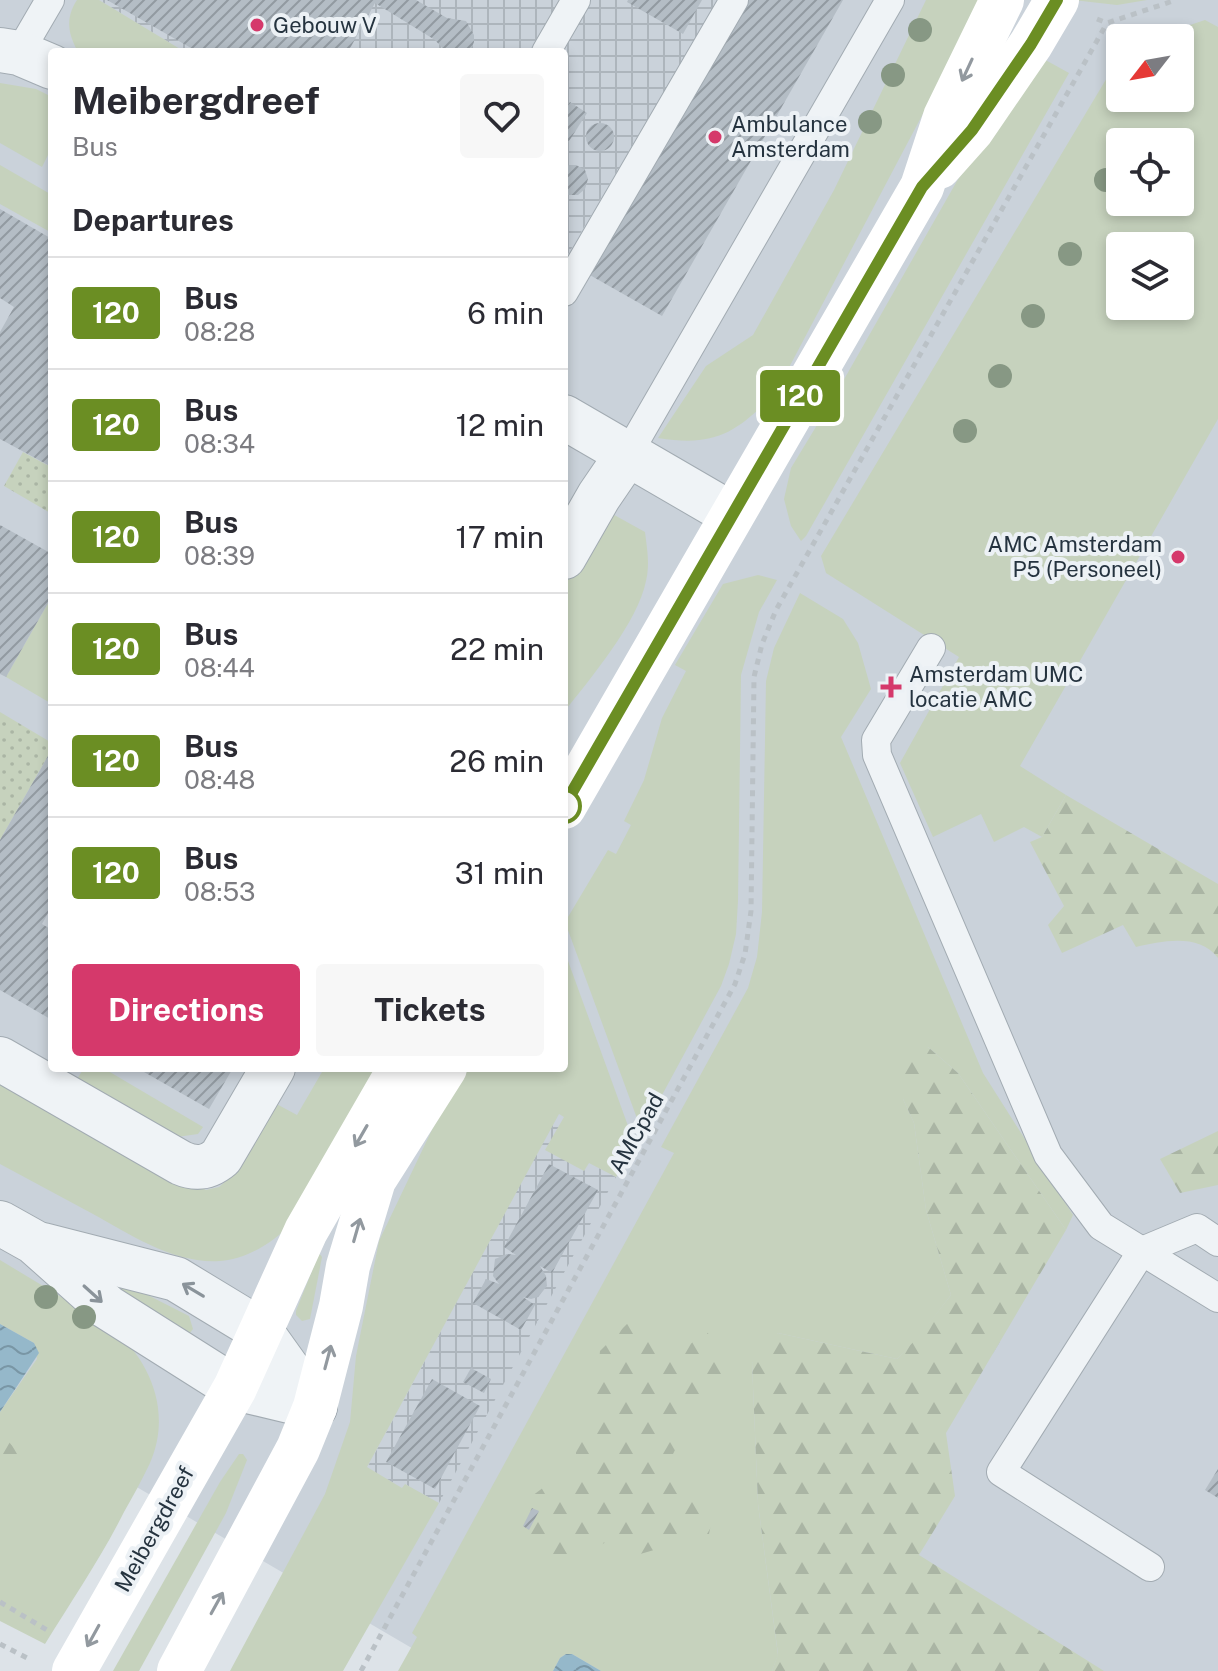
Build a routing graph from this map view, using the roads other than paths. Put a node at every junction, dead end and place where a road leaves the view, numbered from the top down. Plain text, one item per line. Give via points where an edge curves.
1 (50, 0) edge
2 (576, 0) edge
3 (734, 0) edge
4 (890, 0) edge
5 (1002, 0) edge
6 (1057, 0) edge
7 (548, 48) edge
8 (24, 57) edge
9 (922, 187) junction
10 (568, 285) edge
11 (568, 419) edge
12 (629, 452) junction
13 (731, 514) junction
14 (568, 550) edge
15 (931, 648) dead end
16 (568, 800) edge
17 (0, 1059) edge
18 (271, 1072) edge
19 (398, 1072) edge
20 (442, 1072) edge
21 (17, 1233) edge
22 (1218, 1242) edge
23 (1142, 1251) junction
24 (1218, 1298) edge
25 (260, 1330) junction
26 (235, 1388) junction
27 (315, 1407) junction
28 (1150, 1567) dead end
29 (74, 1671) edge
30 (179, 1671) edge

1 - 8 lane
2 - 7 lane
3 - 10 lane
4 - 12 lane
5 -> 9 street via 945,117
6 - 9 street via 972,130
9 - 13 street
11 - 12 street
12 - 13 street
12 - 14 street
13 - 16 street
15 - 23 lane via 876,740 877,755 1048,1155 1101,1226
17 - 18 street via 181,1163 201,1168 221,1157
19 -> 25 street, Meibergdreef via 306,1231
27 -> 20 street via 374,1180
25 -> 21 street via 176,1279
21 -> 26 street via 107,1307
22 - 23 lane via 1197,1228
23 - 24 lane
23 - 28 lane via 1001,1472
25 - 26 street, Meibergdreef
25 - 27 street
26 - 27 street
26 -> 29 street, Meibergdreef
30 -> 27 street via 298,1449

